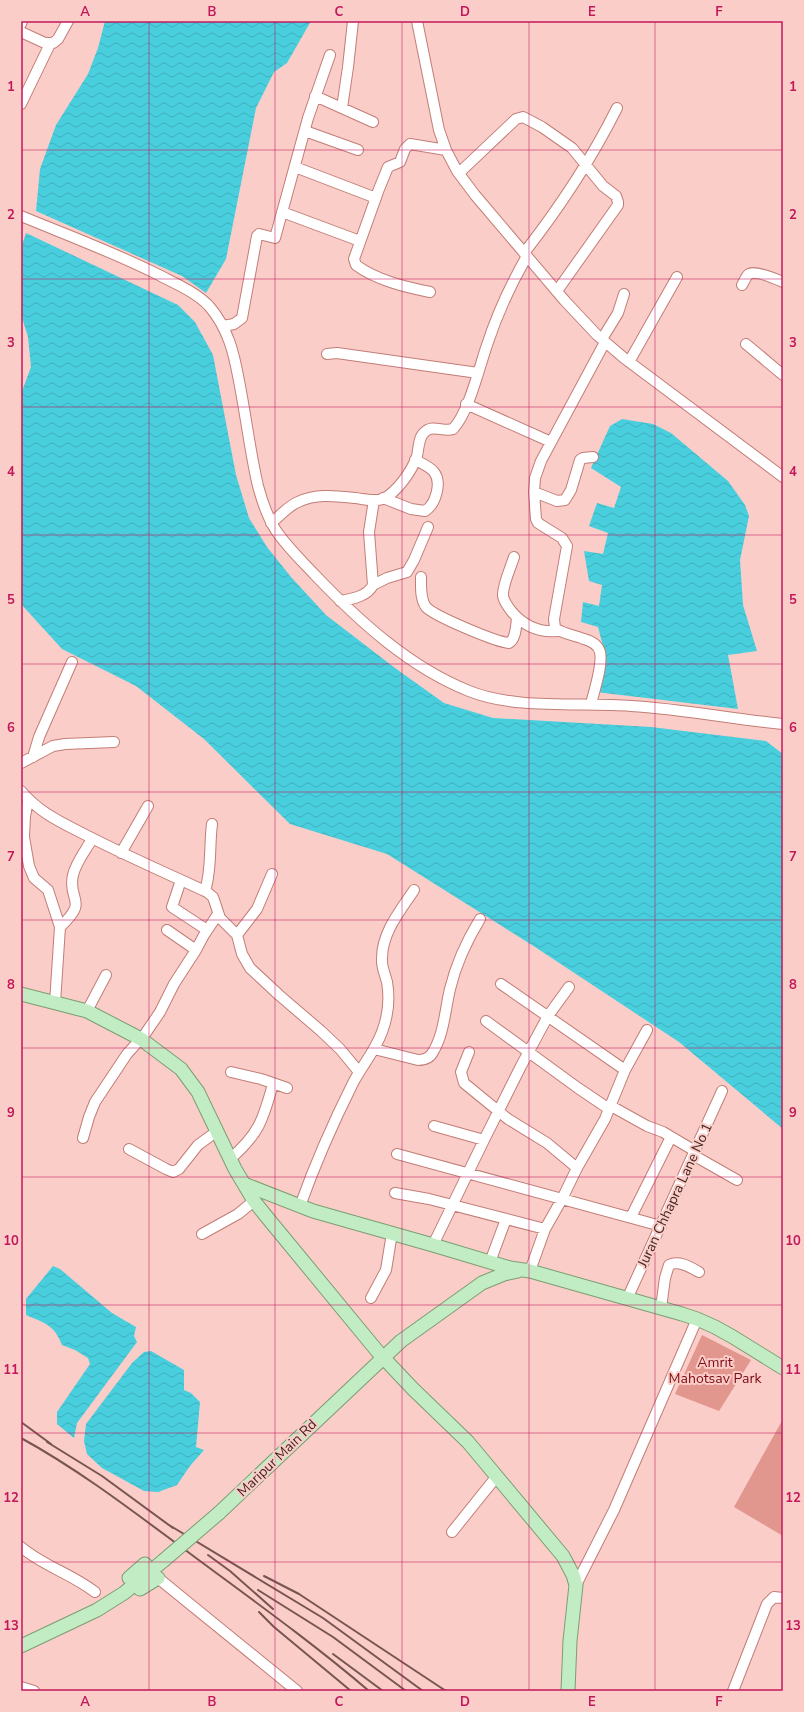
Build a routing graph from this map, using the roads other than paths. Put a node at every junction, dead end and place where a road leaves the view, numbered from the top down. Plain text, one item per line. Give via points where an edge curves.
1 (68, 21) edge
2 (353, 21) edge
3 (417, 21) edge
4 (21, 32) edge
5 (50, 44) junction
6 (330, 55) dead end
7 (315, 96) junction
8 (21, 104) edge
9 (342, 108) junction
10 (617, 108) dead end
11 (373, 122) dead end
12 (304, 131) junction
13 (358, 150) dead end
14 (446, 150) junction
15 (587, 165) junction
16 (295, 167) junction
17 (458, 173) junction
18 (376, 198) junction
19 (282, 212) junction
20 (21, 216) edge
21 (360, 241) junction
22 (526, 255) junction
23 (677, 278) dead end
24 (783, 282) edge
25 (742, 285) dead end
26 (557, 291) junction
27 (430, 292) dead end
28 (624, 294) dead end
29 (223, 326) junction
30 (603, 340) junction
31 (746, 344) dead end
32 (327, 354) dead end
33 (629, 362) junction
34 (478, 373) junction
35 (783, 375) edge
36 (466, 404) junction
37 (551, 442) junction
38 (593, 457) dead end
39 (415, 460) junction
40 (783, 477) edge
41 (534, 492) junction
42 (379, 499) junction
43 (271, 523) junction
44 (428, 527) dead end
45 (514, 557) dead end
46 (421, 576) dead end
47 (373, 585) junction
48 (340, 601) junction
49 (517, 618) junction
50 (558, 631) junction
51 (72, 662) dead end
52 (591, 704) junction
53 (783, 724) edge
54 (114, 742) dead end
55 (33, 757) junction
56 (21, 764) edge
57 (21, 791) edge
58 (28, 800) junction
59 (148, 806) dead end
60 (212, 824) dead end
61 (92, 839) junction
62 (121, 853) junction
63 (272, 874) dead end
64 (181, 880) junction
65 (414, 890) dead end
66 (205, 891) junction
67 (218, 914) junction
68 (480, 919) dead end
69 (60, 927) junction
70 (167, 930) dead end
71 (207, 930) junction
72 (237, 935) junction
73 (196, 950) junction
74 (106, 975) dead end
75 (501, 984) dead end
76 (570, 988) dead end
77 (21, 994) edge
78 (55, 1003) junction
79 (87, 1011) junction
80 (548, 1016) junction
81 (486, 1021) dead end
82 (647, 1030) dead end
83 (141, 1039) junction
84 (374, 1049) junction
85 (469, 1052) dead end
86 (529, 1053) junction
87 (625, 1070) junction
88 (231, 1072) dead end
89 (360, 1072) junction
90 (273, 1084) junction
91 (287, 1088) dead end
92 (722, 1091) dead end
93 (610, 1107) junction
94 (499, 1111) junction
95 (434, 1126) dead end
96 (216, 1132) junction
97 (671, 1137) junction
98 (83, 1138) dead end
99 (484, 1140) junction
100 (129, 1149) dead end
101 (694, 1153) junction
102 (397, 1154) dead end
103 (230, 1159) junction
104 (577, 1168) junction
105 (467, 1173) junction
106 (736, 1180) dead end
107 (244, 1184) junction
108 (395, 1193) dead end
109 (562, 1200) junction
110 (254, 1201) junction
111 (300, 1206) junction
112 (452, 1206) junction
113 (631, 1217) junction
114 (506, 1219) junction
115 (661, 1226) junction
116 (545, 1229) junction
117 (202, 1234) dead end
118 (392, 1234) junction
119 (433, 1245) junction
120 (490, 1262) junction
121 (530, 1271) junction
122 (698, 1272) dead end
123 (371, 1298) dead end
124 (627, 1298) junction
125 (661, 1308) junction
126 (697, 1319) junction
127 (383, 1357) junction
128 (783, 1368) edge
129 (497, 1476) junction
130 (452, 1532) dead end
131 (21, 1547) edge
132 (145, 1564) dead end
133 (158, 1578) joint
134 (576, 1585) junction
135 (95, 1592) dead end
136 (783, 1598) edge
137 (21, 1637) edge
138 (21, 1646) edge
139 (21, 1654) edge
140 (21, 1687) edge
141 (34, 1691) edge
142 (297, 1691) edge
143 (568, 1691) edge
144 (732, 1691) edge

1 - 5 street via 56,42
2 - 9 street
3 - 14 street via 432,99
4 - 5 street
5 - 8 street
6 - 7 street
7 - 9 street
7 - 12 street
9 - 11 street
10 - 15 street
12 - 13 street
12 - 16 street
14 - 17 street
14 - 18 street via 413,144 407,146 400,162 388,167
15 - 17 street via 557,136 520,117
15 - 22 street
15 - 26 street via 616,196 618,202
16 - 18 street
16 - 19 street
17 - 22 street
18 - 21 street
19 - 21 street
19 - 29 street via 275,238 259,234 257,236 242,318 234,324
20 - 29 street via 115,254 168,280 206,304
21 - 27 street via 354,259 360,268 393,282
22 - 26 street
22 - 34 street via 504,301
23 - 33 street
24 - 25 street via 752,273 746,277
26 - 30 street
28 - 30 street via 618,313
29 - 43 street via 235,359 258,487
30 - 33 street
30 - 37 street
31 - 35 street
32 - 34 street via 337,353
33 - 40 street
34 - 36 street
36 - 37 street
36 - 39 street via 453,429 425,431
37 - 41 street via 538,469
38 - 41 street via 580,460 571,490 565,500 557,501
39 - 42 street via 398,485
39 - 42 street via 432,470 437,480 437,492 428,509 417,510
41 - 50 street via 536,519 562,538 567,546 553,624
42 - 43 street via 335,496 304,499 292,505
42 - 47 street via 369,532
43 - 48 street via 289,549
44 - 47 street via 407,572
45 - 49 street via 503,597
46 - 49 street via 421,592 427,608 461,626 509,643 513,640
47 - 48 street via 363,595
48 - 52 street via 372,630 402,652 471,692 513,701
49 - 50 street via 537,630
50 - 52 street via 595,644 600,653
51 - 55 street
52 - 53 street via 661,708
54 - 55 street via 53,746
55 - 56 street
57 - 58 street
58 - 61 street via 57,821
58 - 69 street via 24,837 29,866 34,878 48,890
59 - 62 street
60 - 66 street via 210,872
61 - 62 street
61 - 69 street via 73,874 76,907
62 - 64 street
63 - 72 street via 257,909
64 - 66 street
64 - 71 street via 172,907
65 - 84 street via 391,927 382,950 389,1003 382,1032
66 - 67 street via 213,898
67 - 71 street
67 - 72 street
68 - 84 street via 460,955 442,1029 431,1056 418,1060
69 - 78 street
70 - 73 street
71 - 73 street
72 - 89 street via 242,954 250,968 324,1034
73 - 83 street
74 - 79 street
75 - 80 street
76 - 80 street
77 - 78 main road
78 - 79 main road
79 - 83 main road
80 - 86 street
80 - 87 street
81 - 86 street
82 - 87 street
83 - 96 main road via 173,1062 189,1078
83 - 98 street via 127,1054 95,1102
84 - 89 street
85 - 94 street via 461,1072 464,1083
86 - 93 street
86 - 94 street
87 - 93 street
88 - 90 street
89 - 111 street via 336,1119
90 - 91 street
90 - 103 street via 264,1114 254,1135
92 - 101 street, Juran Chhapra Lane No 1
93 - 97 street
93 - 104 street
94 - 99 street
94 - 104 street via 547,1143
95 - 99 street
96 - 100 street via 198,1145 179,1169 173,1172
96 - 103 main road
97 - 101 street
97 - 113 street
99 - 105 street
101 - 106 street
101 - 115 street, Juran Chhapra Lane No 1
102 - 105 street
103 - 107 main road
104 - 109 street
105 - 109 street
105 - 112 street
107 - 110 main road
107 - 111 main road
108 - 112 street
109 - 113 street
109 - 116 street
110 - 117 street via 238,1214
110 - 127 main road
111 - 118 main road
112 - 114 street
112 - 119 street
113 - 115 street
114 - 116 street
114 - 120 street
115 - 124 street, Juran Chhapra Lane No 1
116 - 121 street
118 - 119 main road
118 - 123 street via 386,1270
119 - 120 main road
120 - 121 main road
121 - 124 main road
121 - 127 main road, Maripur Main Rd via 504,1274 482,1283 414,1331
122 - 125 street via 679,1263 669,1265
124 - 125 main road
125 - 126 main road
126 - 128 main road via 733,1337
126 - 134 street via 614,1510
127 - 129 main road via 468,1442
127 - 138 main road, Maripur Main Rd, bridge via 219,1513 163,1562 98,1610
129 - 130 street
129 - 134 main road via 563,1556 574,1575
131 - 135 street via 46,1565 81,1582
132 - 137 main road via 106,1597 77,1615
133 - 139 main road via 96,1619
133 - 142 street
134 - 143 main road
136 - 144 street via 774,1597 767,1604
140 - 141 street

